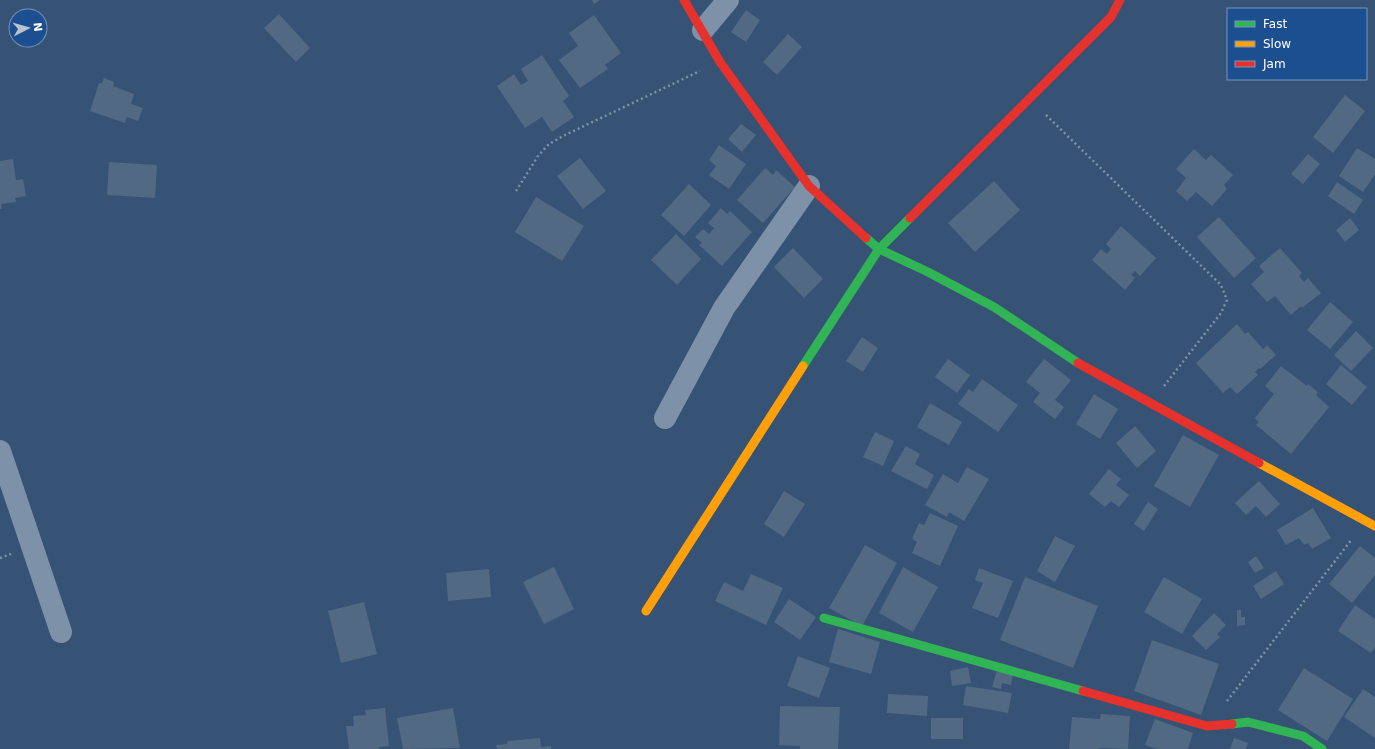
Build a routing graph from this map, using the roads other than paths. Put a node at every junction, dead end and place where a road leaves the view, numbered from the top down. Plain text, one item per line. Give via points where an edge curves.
1 (684, 0) edge
2 (728, 0) edge
3 (1120, 0) edge
4 (703, 30) junction
5 (809, 186) junction
6 (879, 249) junction
7 (665, 418) dead end
8 (0, 451) edge
9 (1375, 526) edge
10 (646, 611) dead end
11 (824, 618) dead end
12 (61, 632) dead end
13 (1322, 749) edge

1 - 4 street
2 - 4 street
3 - 6 street via 1111,17
4 - 5 street via 720,62
5 - 6 street
5 - 7 street via 724,308
6 - 9 street via 994,306 1074,361
6 - 10 street
8 - 12 street
11 - 13 street via 1207,726 1248,722 1303,736

